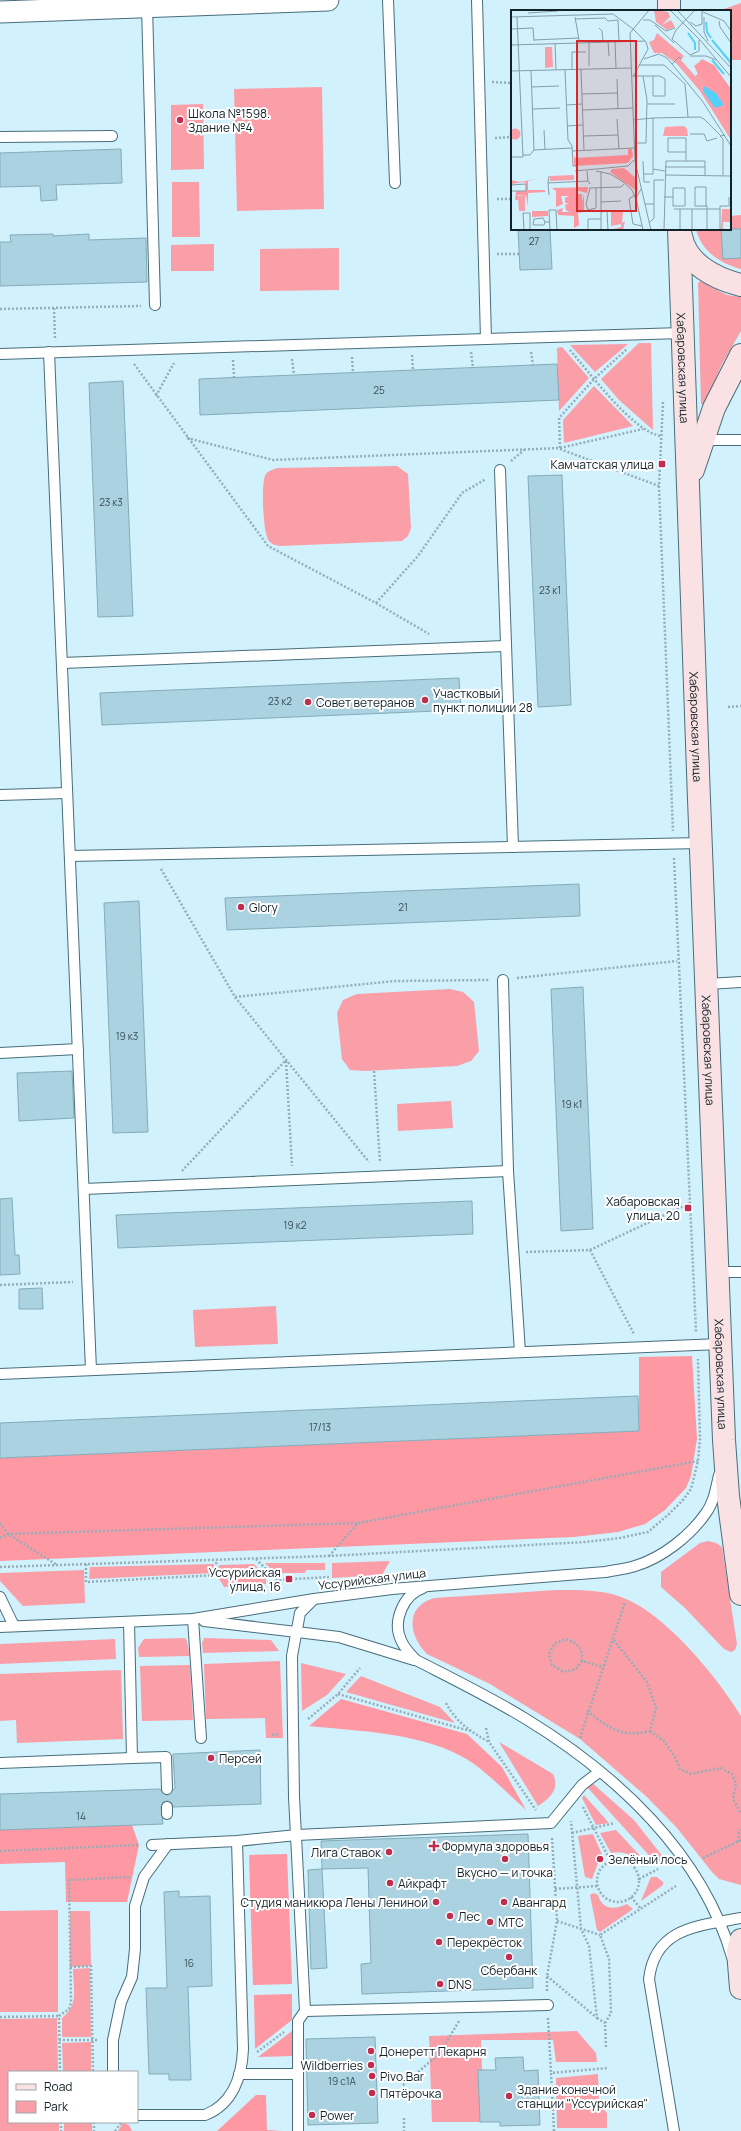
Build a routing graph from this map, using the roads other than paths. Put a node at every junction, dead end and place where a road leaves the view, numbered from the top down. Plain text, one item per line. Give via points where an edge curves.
1 (320, 0) edge
2 (328, 0) edge
3 (388, 0) edge
4 (477, 0) edge
5 (26, 5) edge
6 (147, 6) junction
7 (0, 12) edge
8 (112, 136) dead end
9 (0, 138) edge
10 (395, 183) dead end
11 (679, 230) edge
12 (679, 230) edge
13 (741, 285) edge
14 (155, 305) road end
15 (682, 333) junction
16 (486, 339) junction
17 (52, 351) junction
18 (0, 354) edge
19 (741, 355) edge
20 (702, 440) junction
21 (741, 440) edge
22 (500, 470) road end
23 (688, 506) junction
24 (505, 646) junction
25 (62, 663) junction
26 (67, 793) junction
27 (0, 795) edge
28 (701, 843) junction
29 (513, 847) junction
30 (70, 856) junction
31 (503, 980) road end
32 (741, 982) edge
33 (707, 984) junction
34 (78, 1049) junction
35 (0, 1052) edge
36 (508, 1171) junction
37 (84, 1189) junction
38 (717, 1272) junction
39 (741, 1272) edge
40 (720, 1344) junction
41 (520, 1352) junction
42 (91, 1370) junction
43 (0, 1374) edge
44 (724, 1440) junction
45 (740, 1581) edge
46 (431, 1585) junction
47 (0, 1597) edge
48 (314, 1599) junction
49 (193, 1619) junction
50 (129, 1622) junction
51 (14, 1626) junction
52 (0, 1627) edge
53 (295, 1631) junction
54 (416, 1660) junction
55 (201, 1738) dead end
56 (132, 1758) junction
57 (0, 1764) edge
58 (599, 1772) junction
59 (167, 1788) dead end
60 (297, 1835) junction
61 (237, 1841) junction
62 (168, 1844) junction
63 (152, 1845) road end
64 (741, 1918) edge
65 (718, 1922) junction
66 (741, 1940) edge
67 (741, 1988) edge
68 (548, 2005) road end
69 (305, 2011) junction
70 (113, 2071) edge
71 (239, 2074) junction
72 (298, 2074) junction
73 (138, 2115) edge
74 (298, 2131) edge
75 (674, 2131) edge

1 - 2 street
1 - 6 street
3 - 10 lane
4 - 16 lane
5 - 6 street
5 - 7 street
6 - 14 lane
8 - 9 lane
11 - 13 main road via 682,241 708,272 727,282
12 - 15 main road, Хабаровская улица
15 - 16 lane
15 - 23 main road, Хабаровская улица
16 - 17 lane
17 - 18 lane
17 - 25 lane
19 - 20 main road, Хабаровская улица via 719,397
20 - 21 lane
20 - 23 main road, Хабаровская улица via 690,478
22 - 24 lane
23 - 28 main road, Хабаровская улица
24 - 25 lane
24 - 29 lane
25 - 26 lane
26 - 27 lane
26 - 30 lane
28 - 29 lane
28 - 33 main road, Хабаровская улица
29 - 30 lane
30 - 34 lane
31 - 36 lane
32 - 33 lane
33 - 38 main road, Хабаровская улица
34 - 35 lane
34 - 37 lane
36 - 37 lane
36 - 41 lane
37 - 42 lane
38 - 39 lane
38 - 40 main road, Хабаровская улица
40 - 41 lane
40 - 44 main road, Хабаровская улица
41 - 42 lane
42 - 43 lane
44 - 45 main road, Хабаровская улица via 728,1496
44 - 46 lane, Уссурийская улица via 716,1492 706,1512 692,1529 655,1558 635,1566 605,1572
46 - 48 lane, Уссурийская улица
46 - 54 lane via 418,1590 407,1599 398,1624 400,1639 407,1652
47 - 51 lane
48 - 49 lane, Уссурийская улица
48 - 53 lane via 300,1613
49 - 50 lane, Уссурийская улица
49 - 53 lane, Уссурийская улица
49 - 55 lane
50 - 51 lane, Уссурийская улица
50 - 56 lane
51 - 52 lane, Уссурийская улица
53 - 54 lane, Уссурийская улица via 340,1636
53 - 60 lane via 292,1656 292,1732
54 - 58 lane via 527,1719
56 - 57 lane
56 - 59 lane via 166,1757
58 - 60 lane via 582,1786 551,1823
58 - 65 lane via 643,1810 667,1836 688,1865
60 - 61 lane
60 - 69 lane
61 - 62 lane
61 - 71 lane via 243,2063
62 - 63 lane
62 - 70 lane via 144,1877 135,1906 132,1977 122,2002 113,2040
64 - 65 lane
65 - 67 lane
65 - 75 lane via 677,1934 660,1945 651,1964 649,1979
66 - 67 main road via 738,1951
68 - 69 lane
69 - 72 lane via 298,2021
71 - 72 lane
71 - 73 lane via 233,2092 225,2102 205,2115
72 - 74 lane

